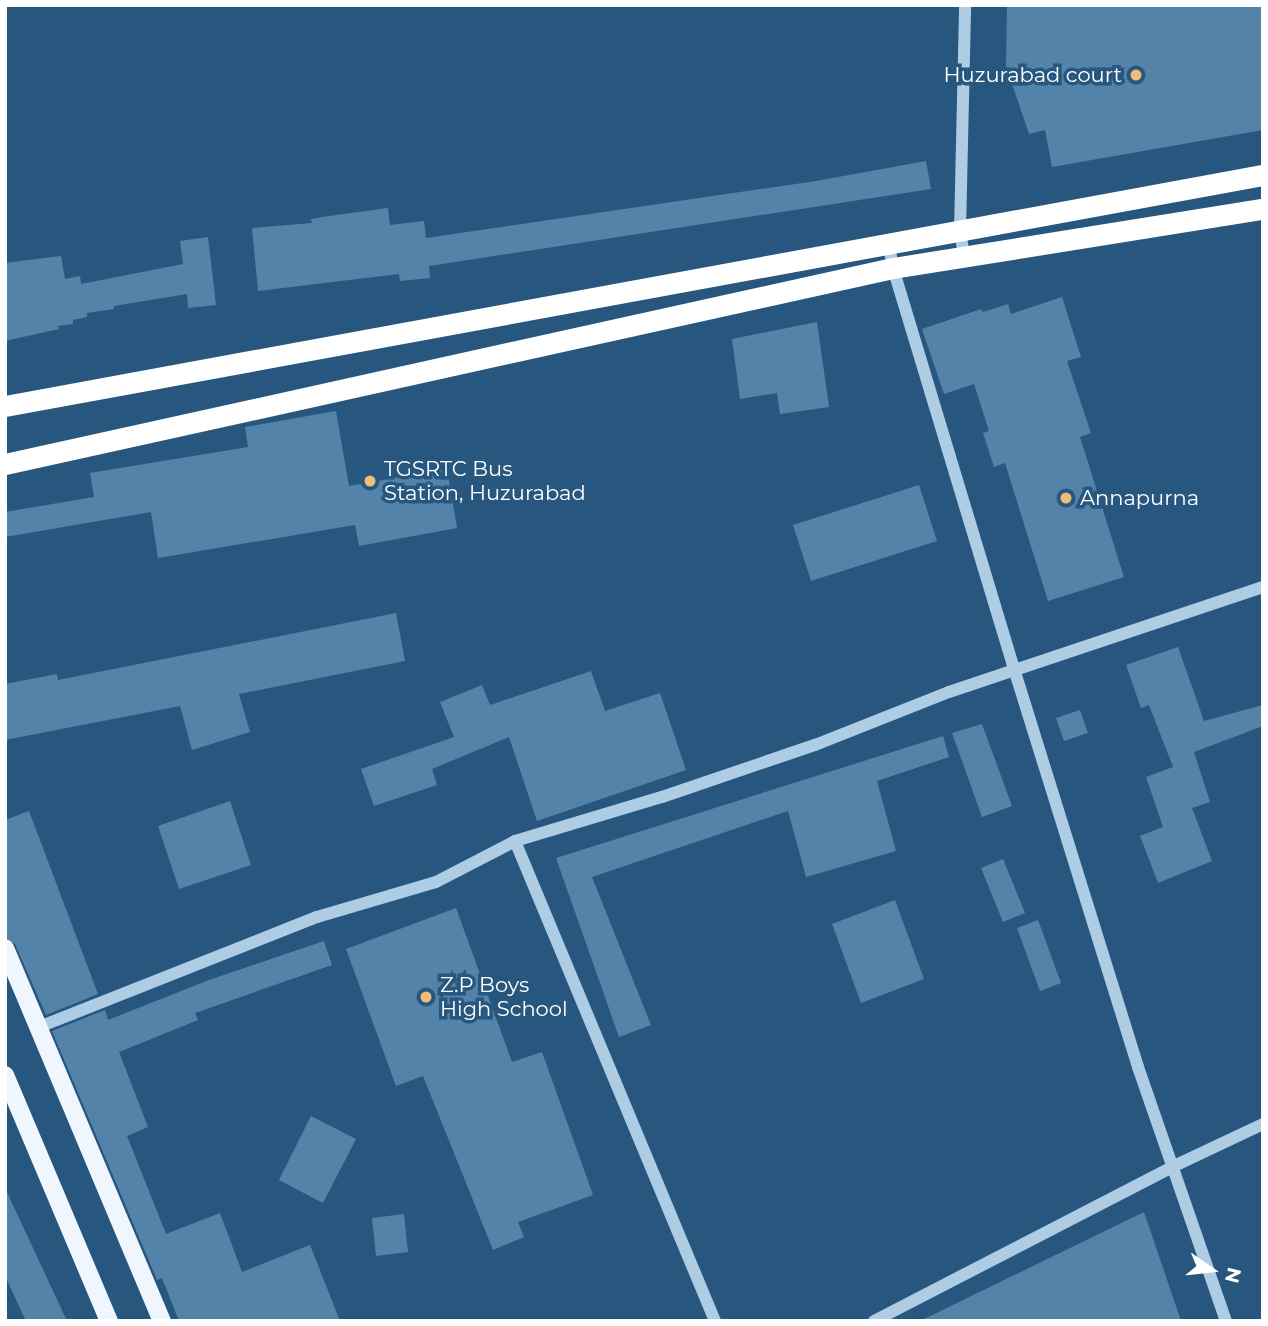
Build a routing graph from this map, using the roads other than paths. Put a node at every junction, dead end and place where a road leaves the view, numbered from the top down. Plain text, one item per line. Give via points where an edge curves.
1 (965, 5) edge
2 (1263, 175) edge
3 (1263, 209) edge
4 (960, 231) junction
5 (889, 244) junction
6 (964, 256) junction
7 (893, 268) junction
8 (5, 406) edge
9 (5, 464) edge
10 (1263, 587) edge
11 (1015, 672) junction
12 (515, 841) junction
13 (5, 948) edge
14 (39, 1027) junction
15 (5, 1075) edge
16 (1263, 1124) edge
17 (1172, 1167) junction
18 (109, 1321) edge
19 (162, 1321) edge
20 (715, 1321) edge
21 (874, 1321) edge
22 (1226, 1321) edge

1 - 4 street
2 - 4 highway
3 - 6 highway
4 - 5 highway
4 - 6 street
5 - 7 street
5 - 8 highway
6 - 7 highway
7 - 9 highway
7 - 11 street
10 - 11 street
11 - 12 street via 949,692 815,745
11 - 17 street
12 - 14 street via 436,882 317,917
12 - 20 street
13 - 14 main road
14 - 19 main road
15 - 18 main road
16 - 17 street
17 - 21 street
17 - 22 street

